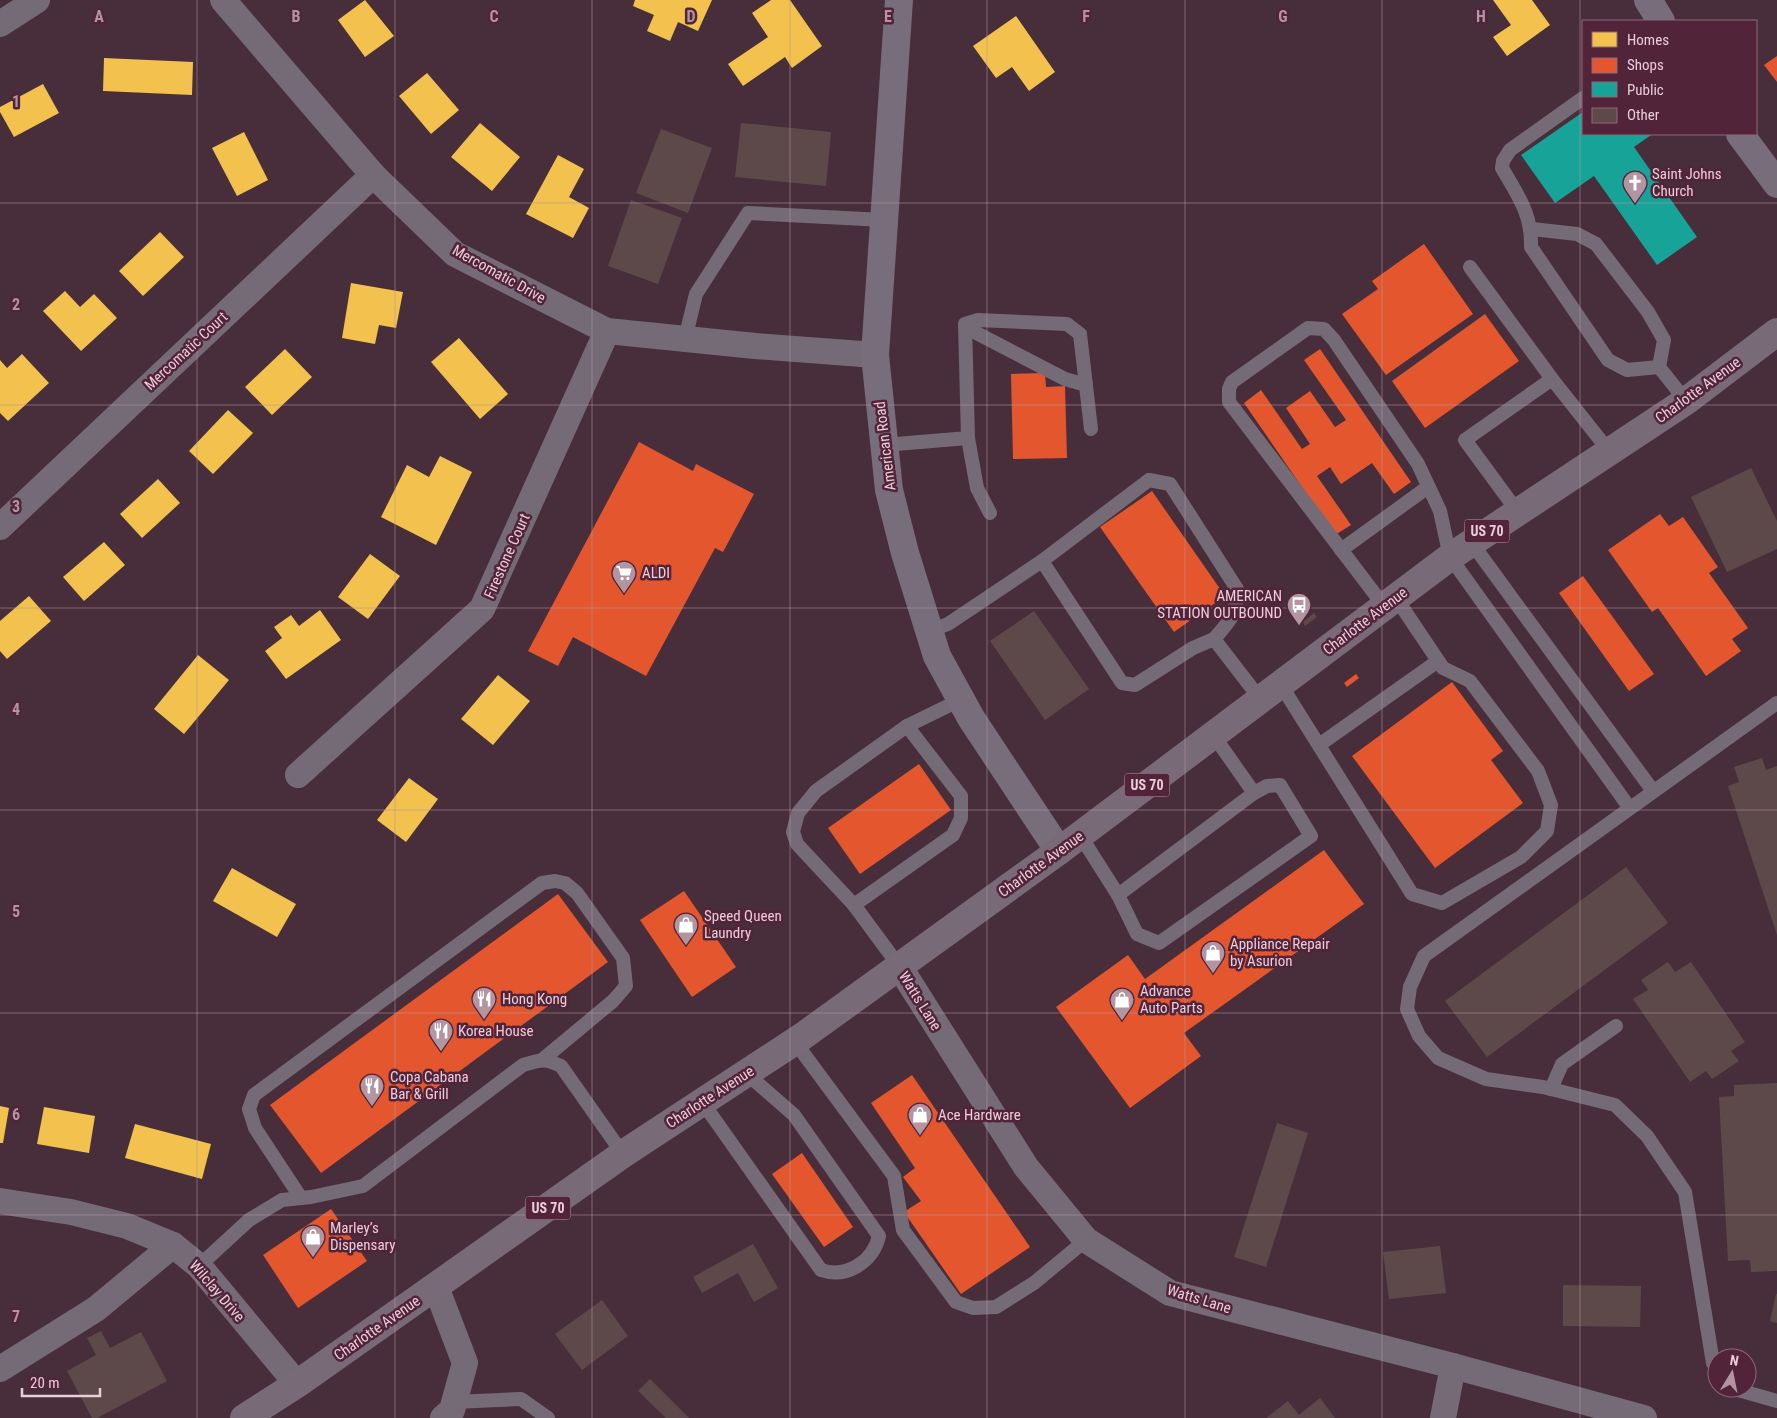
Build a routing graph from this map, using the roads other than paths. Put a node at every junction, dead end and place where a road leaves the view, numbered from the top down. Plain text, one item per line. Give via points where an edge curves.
1 (37, 0) edge
2 (223, 0) edge
3 (899, 0) edge
4 (1648, 0) edge
5 (1660, 20) edge
6 (0, 24) edge
7 (1582, 99) edge
8 (1741, 135) edge
9 (373, 175) junction
10 (1777, 184) edge
11 (884, 220) junction
12 (1532, 228) junction
13 (1470, 267) dead end
14 (965, 327) junction
15 (607, 331) junction
16 (1777, 332) edge
17 (685, 339) junction
18 (875, 355) junction
19 (1659, 367) junction
20 (1552, 379) junction
21 (1086, 385) junction
22 (1686, 401) junction
23 (1091, 429) dead end
24 (968, 438) junction
25 (884, 445) junction
26 (1608, 451) junction
27 (1428, 487) junction
28 (1517, 511) junction
29 (990, 513) dead end
30 (0, 527) edge
31 (1460, 549) junction
32 (1341, 550) junction
33 (1042, 561) junction
34 (1390, 602) junction
35 (929, 632) junction
36 (1214, 639) junction
37 (1438, 661) junction
38 (1271, 693) junction
39 (960, 700) junction
40 (1777, 703) edge
41 (907, 726) junction
42 (1214, 736) junction
43 (1319, 745) junction
44 (298, 775) dead end
45 (1652, 791) junction
46 (1254, 792) junction
47 (1629, 807) junction
48 (1070, 843) junction
49 (1118, 895) junction
50 (854, 906) junction
51 (899, 966) junction
52 (1616, 1026) dead end
53 (795, 1042) junction
54 (542, 1060) junction
55 (746, 1074) junction
56 (1551, 1089) junction
57 (702, 1103) junction
58 (624, 1154) junction
59 (301, 1198) junction
60 (0, 1202) edge
61 (1086, 1240) junction
62 (173, 1245) junction
63 (199, 1266) junction
64 (436, 1287) junction
65 (1711, 1348) edge
66 (1453, 1366) junction
67 (0, 1368) edge
68 (297, 1384) junction
69 (1757, 1395) edge
70 (1777, 1401) edge
71 (448, 1410) edge
72 (244, 1418) edge
73 (548, 1418) edge
74 (1443, 1418) edge
75 (1644, 1418) edge

1 - 6 street
2 - 9 street, Mercomatic Drive
3 - 11 street, American Road
4 - 5 street
7 - 12 lane via 1510,150 1503,161 1502,168 1525,207
8 - 10 street
9 - 15 street, Mercomatic Drive via 456,254
9 - 30 street, Mercomatic Court
11 - 17 lane via 748,213 696,294
11 - 18 street, American Road
12 - 19 lane via 1531,247 1608,360 1627,370
12 - 19 lane via 1577,234 1596,244 1648,312 1664,340
13 - 20 lane
14 - 21 lane via 1065,379
14 - 21 lane via 965,324 978,320 1067,324 1080,334
14 - 24 lane
15 - 17 street, Mercomatic Drive
15 - 44 street, Firestone Court via 482,610
16 - 22 main road, Charlotte Avenue / US 70
17 - 18 street, Mercomatic Drive
18 - 25 street, American Road
19 - 22 lane
20 - 26 lane
20 - 28 lane via 1464,440
21 - 23 lane
22 - 26 main road, Charlotte Avenue / US 70
24 - 25 lane
24 - 29 lane via 977,488
25 - 35 street, American Road via 889,490
26 - 28 main road, Charlotte Avenue / US 70
27 - 31 lane
27 - 32 lane
27 - 32 lane via 1418,464 1324,329 1308,328 1232,382 1229,402
28 - 31 main road, Charlotte Avenue / US 70
31 - 34 main road, Charlotte Avenue / US 70
31 - 45 lane
31 - 47 lane
32 - 34 lane
33 - 35 lane via 948,624
33 - 36 lane via 1122,683 1135,685 1193,648
33 - 36 lane via 1149,480 1170,484 1237,589 1237,607 1231,620
34 - 37 lane
34 - 38 main road, Charlotte Avenue / US 70
35 - 39 street, American Road via 937,656
36 - 38 lane
37 - 43 lane
37 - 43 lane via 1443,668 1470,681 1538,771 1551,805 1546,831 1521,857 1442,903 1412,894
38 - 42 main road, Charlotte Avenue / US 70
38 - 43 lane
39 - 41 lane
39 - 48 street, American Road
40 - 45 lane
41 - 50 lane via 961,796 961,818 953,835
41 - 50 lane via 816,791 798,813 793,832 796,844
42 - 46 lane
42 - 48 main road, Charlotte Avenue / US 70
45 - 47 lane
46 - 49 lane
46 - 49 lane via 1266,786 1280,785 1311,836 1159,943 1136,934
47 - 56 lane via 1424,956 1410,987 1407,1009 1419,1036 1438,1058 1486,1079
48 - 49 lane
48 - 51 main road, Charlotte Avenue / US 70
50 - 51 lane
51 - 53 main road, Charlotte Avenue / US 70
51 - 61 street, Watts Lane via 1026,1167
52 - 56 lane via 1562,1064
53 - 55 main road, Charlotte Avenue / US 70
53 - 61 lane via 894,1176 903,1230 956,1302 974,1308 996,1307 1034,1283
54 - 58 lane via 561,1066
54 - 59 lane via 523,1065 363,1186
54 - 59 lane via 613,1002 626,986 623,958 577,893 565,883 555,881 542,884 254,1095 250,1109 255,1128
55 - 57 main road, Charlotte Avenue / US 70
55 - 57 lane via 794,1115 879,1236 869,1258 847,1272 821,1270
56 - 65 lane via 1615,1105 1647,1136 1685,1192
57 - 58 main road, Charlotte Avenue / US 70
58 - 64 main road, Charlotte Avenue / US 70
59 - 63 lane via 282,1200 249,1220
60 - 62 street, Wilclay Drive via 71,1212 127,1226
61 - 66 street, Watts Lane via 1170,1293
62 - 63 street, Wilclay Drive
62 - 67 street via 96,1309
63 - 68 street, Wilclay Drive
64 - 68 main road, Charlotte Avenue / US 70
64 - 71 street via 465,1363
66 - 74 street
66 - 75 street, Watts Lane
68 - 72 main road, US 70
69 - 70 lane
71 - 73 lane via 521,1399

